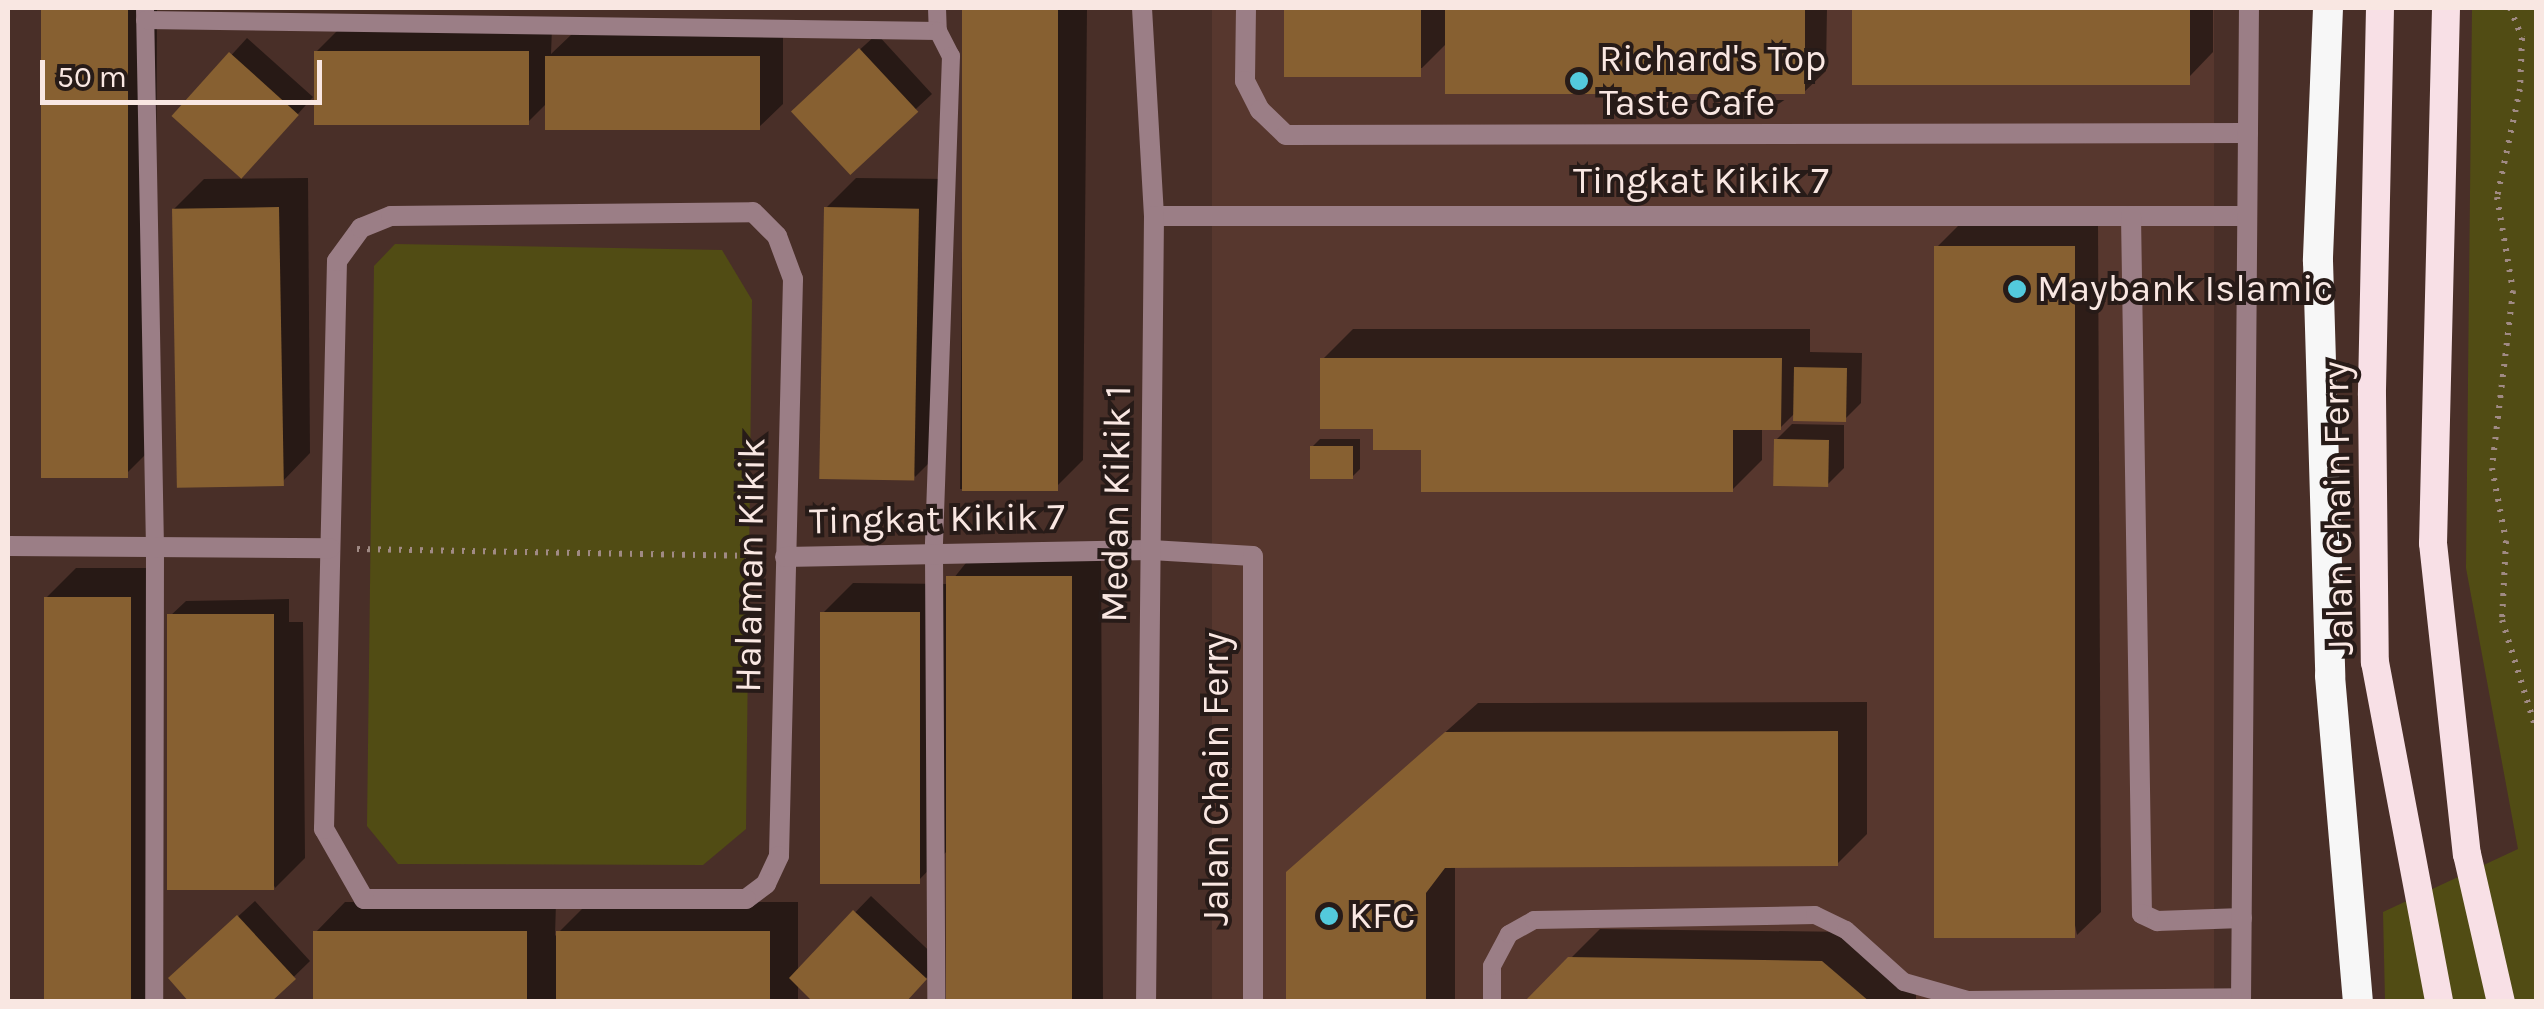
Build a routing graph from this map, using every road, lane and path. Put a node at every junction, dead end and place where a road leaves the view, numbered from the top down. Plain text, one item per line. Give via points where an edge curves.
1 (937, 8) edge
2 (1142, 8) edge
3 (1246, 8) edge
4 (2250, 8) edge
5 (2328, 8) edge
6 (2380, 8) edge
7 (2446, 8) edge
8 (2510, 8) edge
9 (145, 14) edge
10 (938, 31) junction
11 (2248, 133) junction
12 (1154, 216) junction
13 (2131, 216) junction
14 (2247, 216) junction
15 (8, 546) edge
16 (155, 548) junction
17 (330, 548) junction
18 (1151, 550) junction
19 (934, 554) junction
20 (785, 556) junction
21 (1253, 556) joint
22 (2536, 729) edge
23 (2242, 918) junction
24 (2242, 999) edge
25 (1968, 1001) edge
26 (154, 1002) edge
27 (936, 1002) edge
28 (1146, 1002) edge
29 (1254, 1002) edge
30 (1492, 1002) edge
31 (2358, 1002) edge
32 (2439, 1002) edge
33 (2501, 1002) edge

1 - 10 lane
2 - 12 street, Medan Kikik 1
3 - 11 street via 1245,81 1260,110 1286,135
4 - 11 street
5 - 31 highway via 2318,261 2329,656
6 - 32 highway, Jalan Chain Ferry via 2372,395 2375,662
7 - 33 highway via 2433,543 2467,854
8 - 22 path via 2522,38 2520,89 2497,197 2513,292 2492,468 2506,541 2502,620
9 - 10 lane
9 - 16 lane
10 - 19 lane via 951,56
11 - 14 street
12 - 13 street, Tingkat Kikik 7
12 - 18 street, Medan Kikik 1
13 - 14 street, Tingkat Kikik 7
13 - 23 street via 2142,914 2157,921
14 - 23 street
15 - 16 street
16 - 17 street
16 - 26 lane
17 - 20 path
17 - 20 street, Halaman Kikik via 337,261 360,228 391,216 753,212 777,236 793,279
17 - 20 street, Halaman Kikik via 324,829 364,899 746,899 766,884 779,856
18 - 19 street, Tingkat Kikik 7
18 - 21 street, Tingkat Kikik 7
18 - 28 street, Medan Kikik 1
19 - 20 street, Tingkat Kikik 7
19 - 27 lane
21 - 29 street, Jalan Chain Ferry
23 - 24 street
24 - 25 lane
25 - 30 lane via 1904,982 1846,930 1815,915 1534,920 1509,934 1492,966

